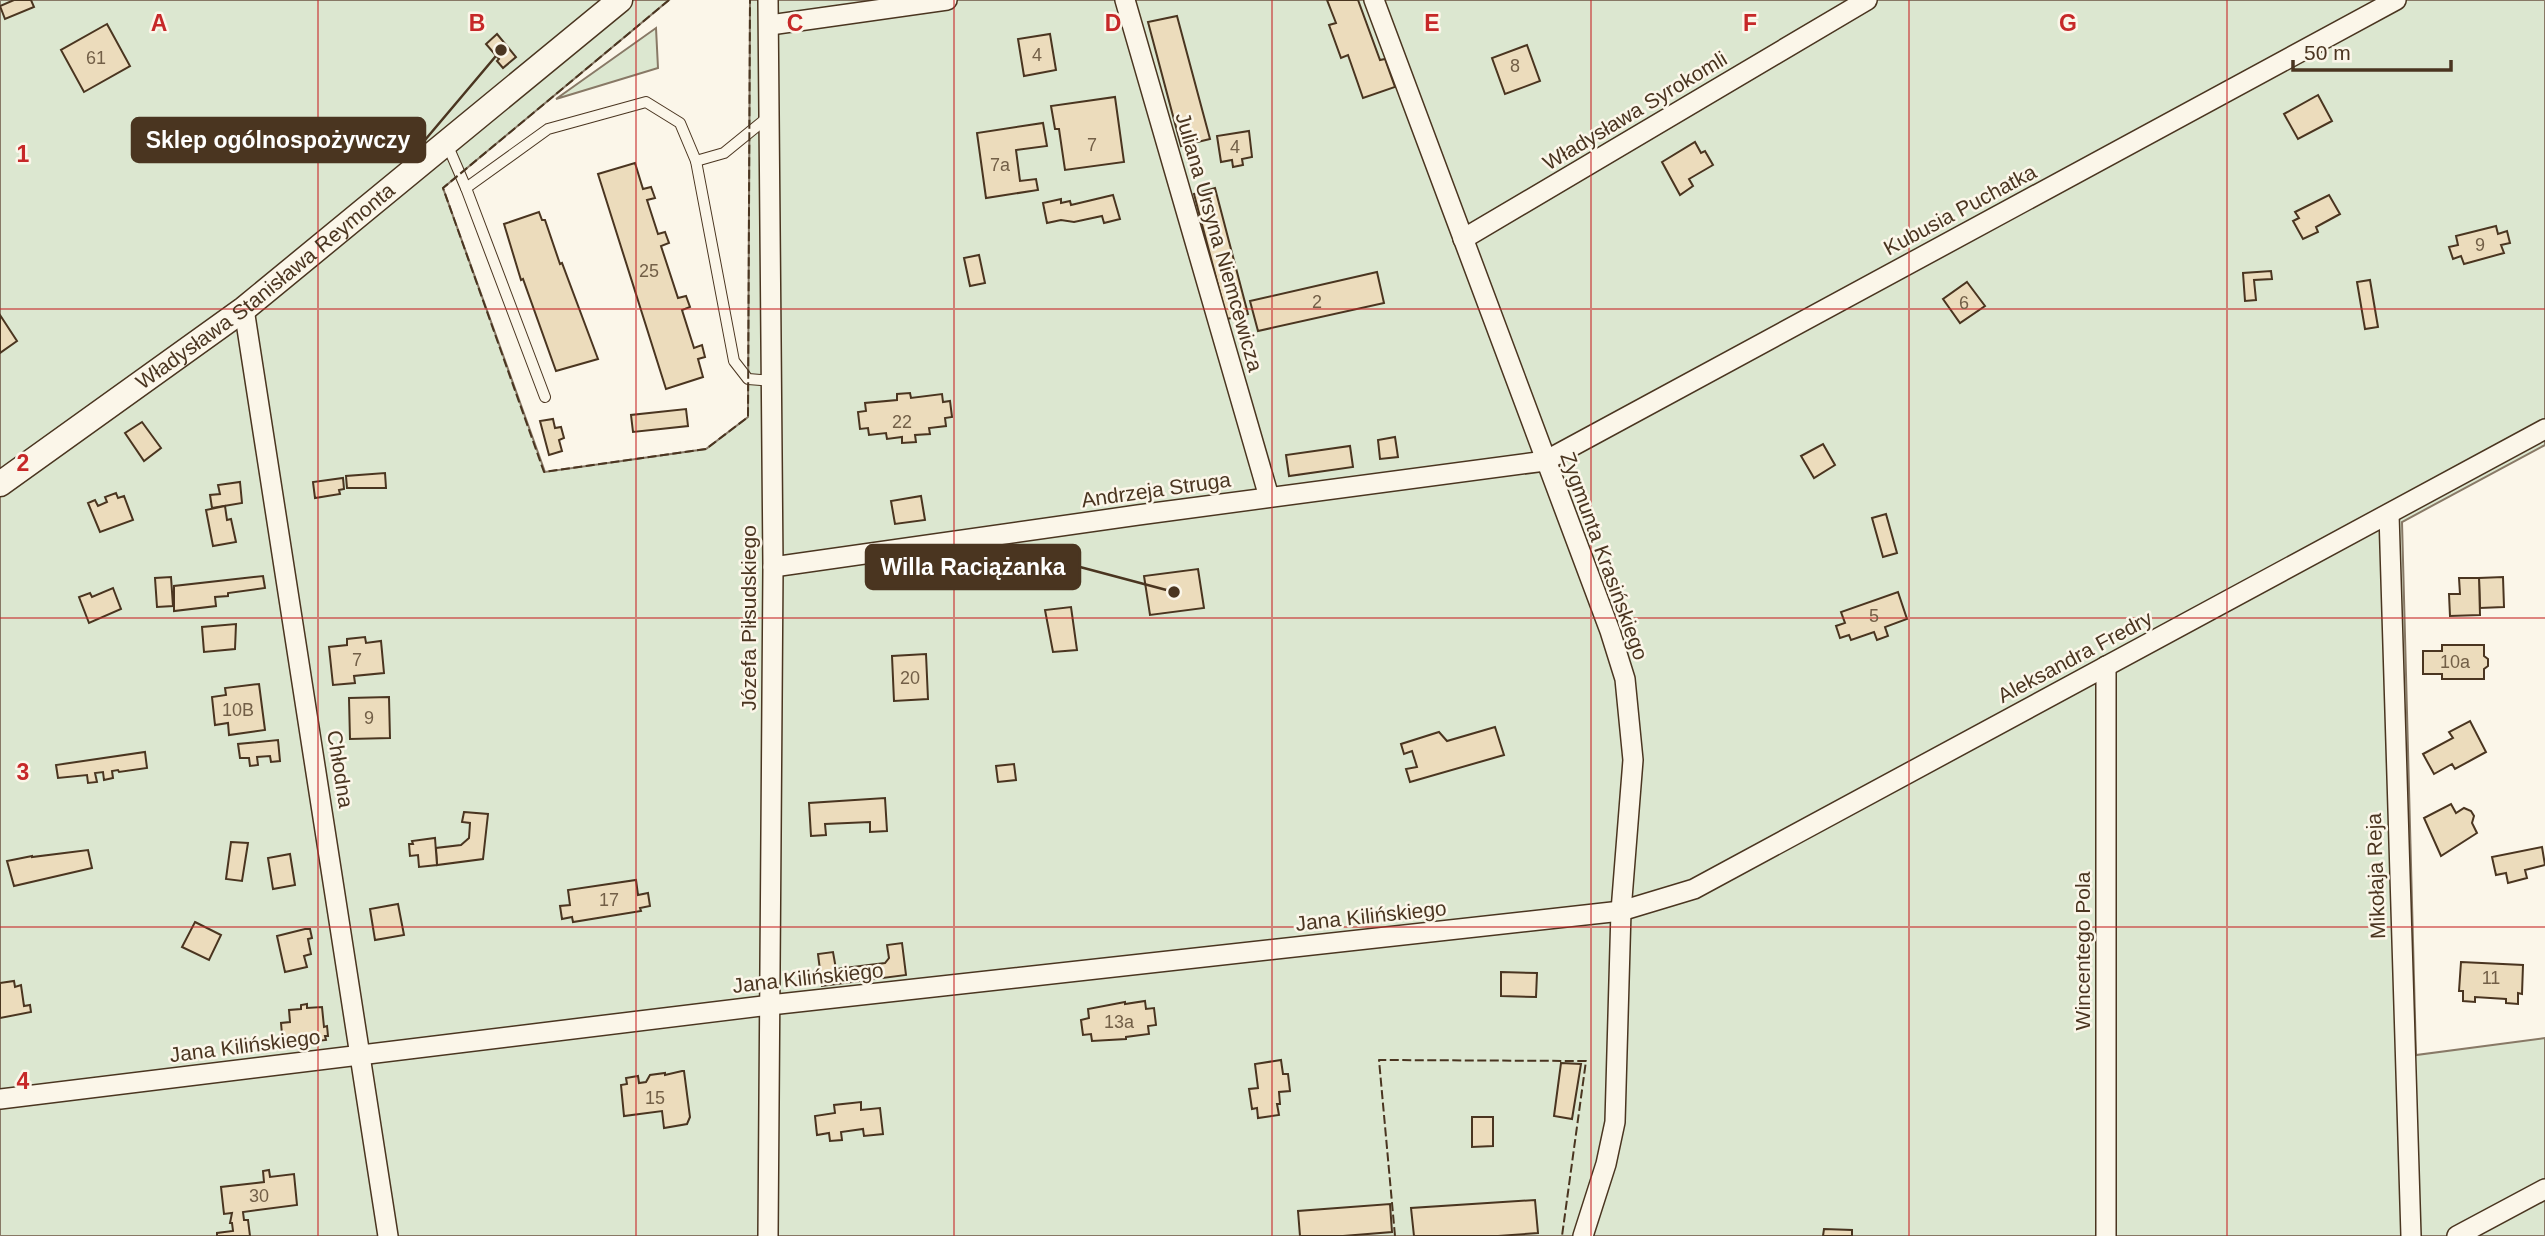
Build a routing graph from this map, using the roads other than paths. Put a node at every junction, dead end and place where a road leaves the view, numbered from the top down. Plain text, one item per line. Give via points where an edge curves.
1 (620, 0) edge
2 (768, 0) edge
3 (947, 0) edge
4 (1125, 0) edge
5 (1867, 0) edge
6 (2396, 0) edge
7 (1381, 3) edge
8 (2373, 6) edge
9 (770, 25) junction
10 (771, 116) junction
11 (446, 143) junction
12 (696, 161) junction
13 (466, 188) junction
14 (1463, 240) junction
15 (244, 309) junction
16 (772, 381) junction
17 (545, 397) dead end
18 (2545, 429) edge
19 (1545, 461) junction
20 (0, 484) edge
21 (1269, 497) junction
22 (2389, 514) junction
23 (772, 568) junction
24 (2106, 666) junction
25 (1621, 911) junction
26 (770, 1005) junction
27 (362, 1055) junction
28 (0, 1099) edge
29 (2545, 1189) edge
30 (388, 1236) edge
31 (768, 1236) edge
32 (1583, 1236) edge
33 (2106, 1236) edge
34 (2412, 1236) edge
35 (2457, 1236) edge

1 - 11 street, Władysława Stanisława Reymonta
2 - 9 street, Józefa Piłsudskiego
3 - 9 street
4 - 21 street, Juliana Ursyna Niemcewicza
5 - 14 street, Władysława Syrokomli
6 - 8 street, Kubusia Puchatka
7 - 14 street, Zygmunta Krasińskiego
8 - 19 street, Kubusia Puchatka
9 - 10 street, Józefa Piłsudskiego
10 - 12 lane via 724,153
10 - 16 street, Józefa Piłsudskiego
11 - 13 lane
11 - 15 street, Władysława Stanisława Reymonta
12 - 13 lane via 680,123 646,102 548,129
12 - 16 lane via 734,361 748,379
13 - 17 lane
14 - 19 street, Zygmunta Krasińskiego
15 - 20 street, Władysława Stanisława Reymonta
15 - 27 street, Chłodna
16 - 23 street, Józefa Piłsudskiego
18 - 22 street, Aleksandra Fredry
19 - 21 street, Andrzeja Struga
19 - 25 street, Zygmunta Krasińskiego via 1625,679 1633,761
21 - 23 street, Andrzeja Struga
22 - 24 street, Aleksandra Fredry
22 - 34 street, Mikołaja Reja
23 - 26 street, Józefa Piłsudskiego
24 - 25 street, Aleksandra Fredry via 1694,889
24 - 33 street, Wincentego Pola
25 - 26 street, Jana Kilińskiego
25 - 32 street, Zygmunta Krasińskiego via 1615,1122
26 - 27 street, Jana Kilińskiego
26 - 31 street, Józefa Piłsudskiego
27 - 28 street, Jana Kilińskiego
27 - 30 street, Chłodna
29 - 35 street

